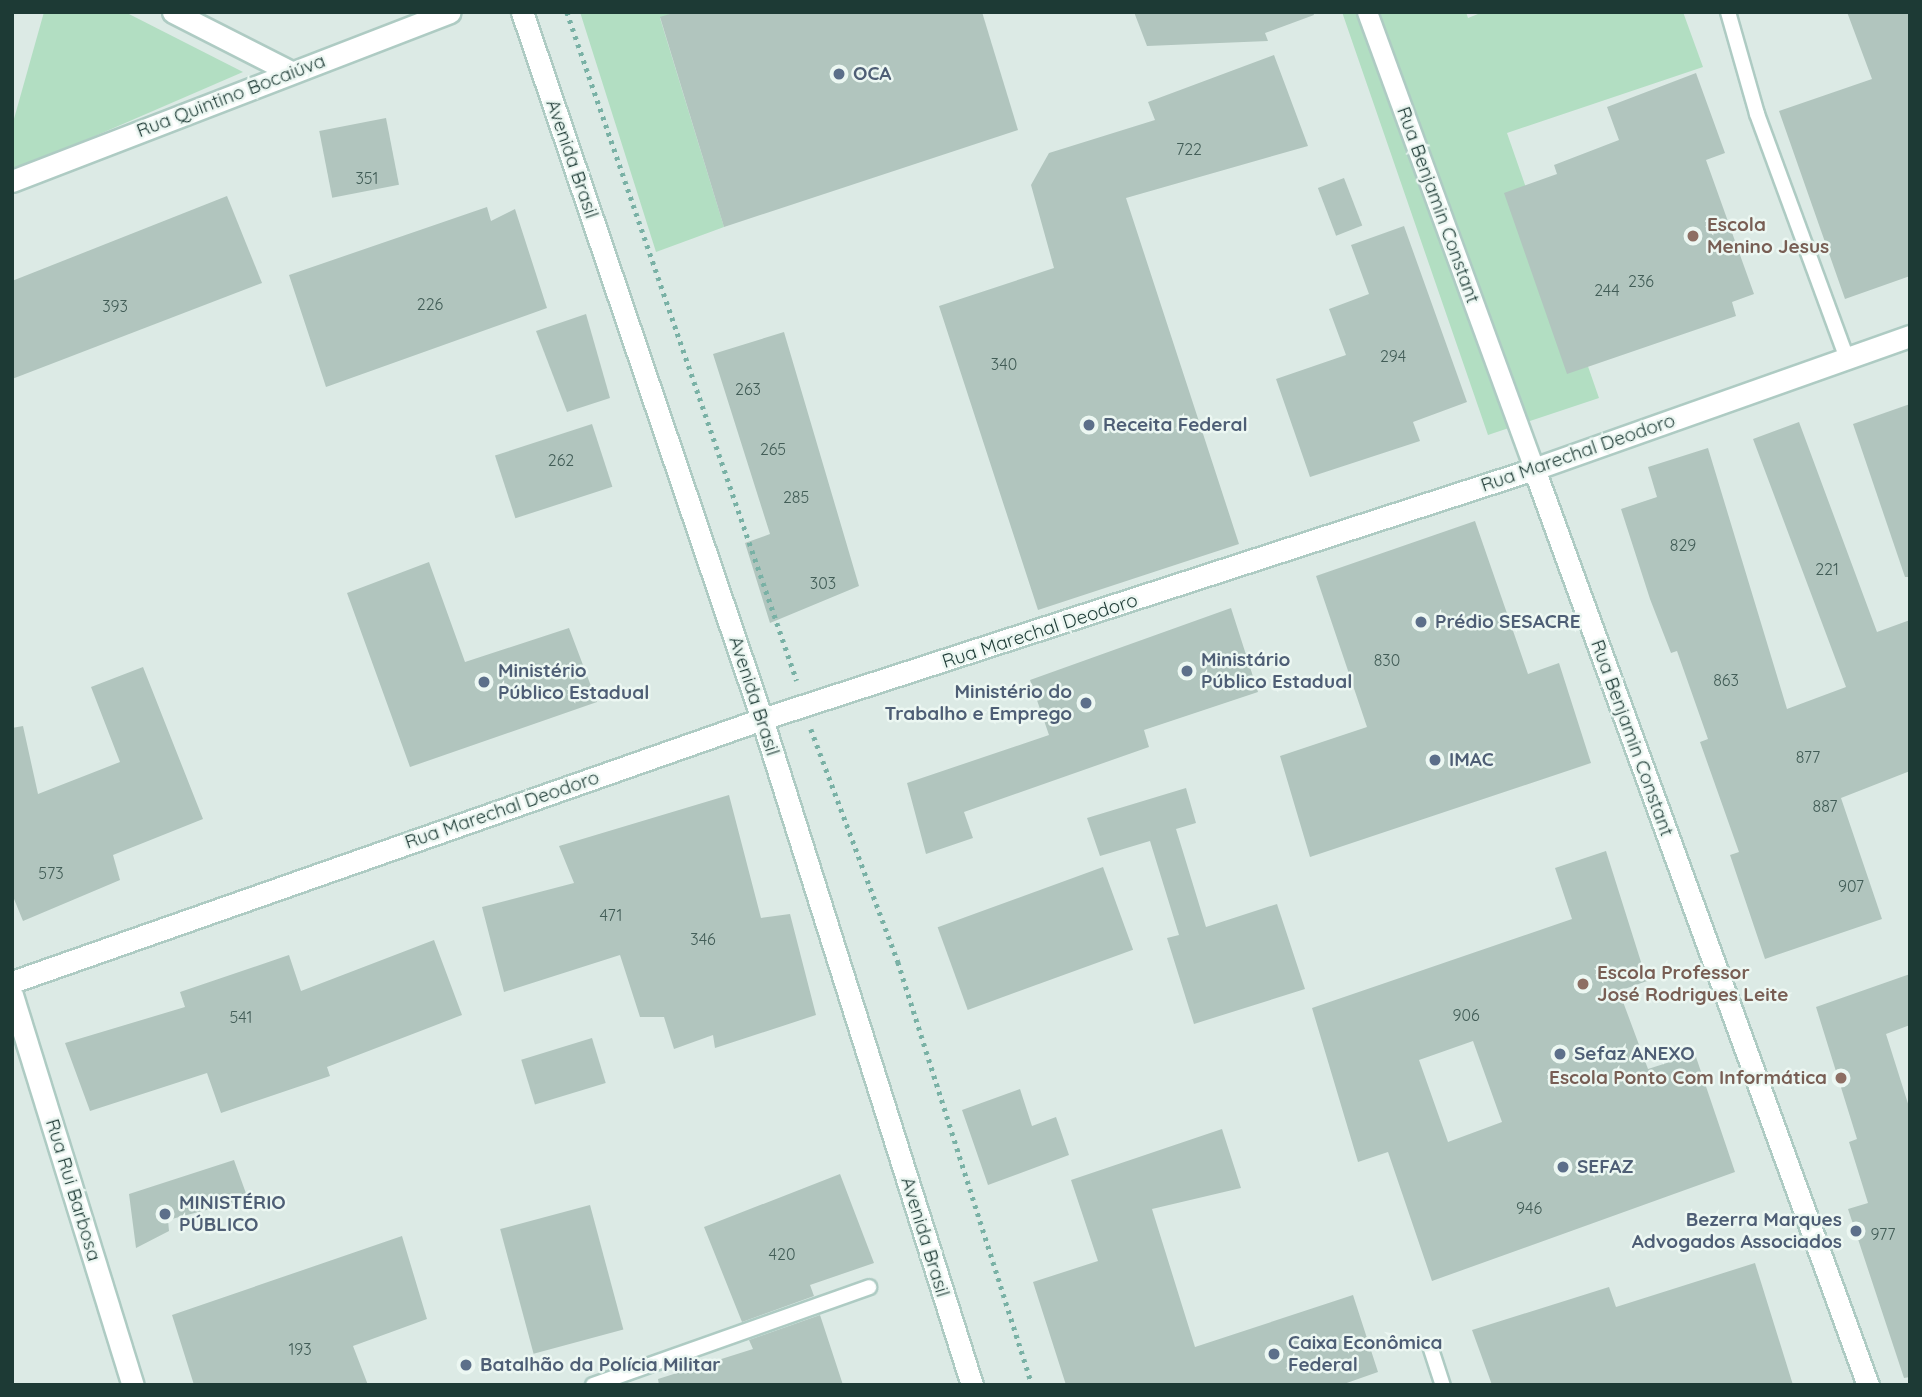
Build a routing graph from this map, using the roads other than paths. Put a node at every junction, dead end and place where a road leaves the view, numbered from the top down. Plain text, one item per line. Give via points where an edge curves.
1 (173, 12) edge
2 (449, 12) edge
3 (522, 12) edge
4 (1367, 12) edge
5 (1728, 12) edge
6 (291, 72) junction
7 (12, 181) edge
8 (1910, 336) edge
9 (1847, 358) junction
10 (1534, 470) junction
11 (762, 719) junction
12 (12, 982) edge
13 (12, 995) edge
14 (869, 1287) dead end
15 (1431, 1349) dead end
16 (134, 1385) edge
17 (593, 1385) edge
18 (972, 1385) edge
19 (1443, 1385) edge
20 (1868, 1385) edge

1 - 6 street
2 - 6 street, Rua Quintino Bocaiúva
3 - 11 street, Avenida Brasil
4 - 10 street, Rua Benjamin Constant
5 - 9 lane via 1758,114
6 - 7 street, Rua Quintino Bocaiúva
8 - 9 street, Rua Marechal Deodoro
9 - 10 street, Rua Marechal Deodoro
10 - 11 street, Rua Marechal Deodoro
10 - 20 street, Rua Benjamin Constant
11 - 12 street, Rua Marechal Deodoro
11 - 18 street, Avenida Brasil
13 - 16 street, Rua Rui Barbosa
14 - 17 lane
15 - 19 lane

